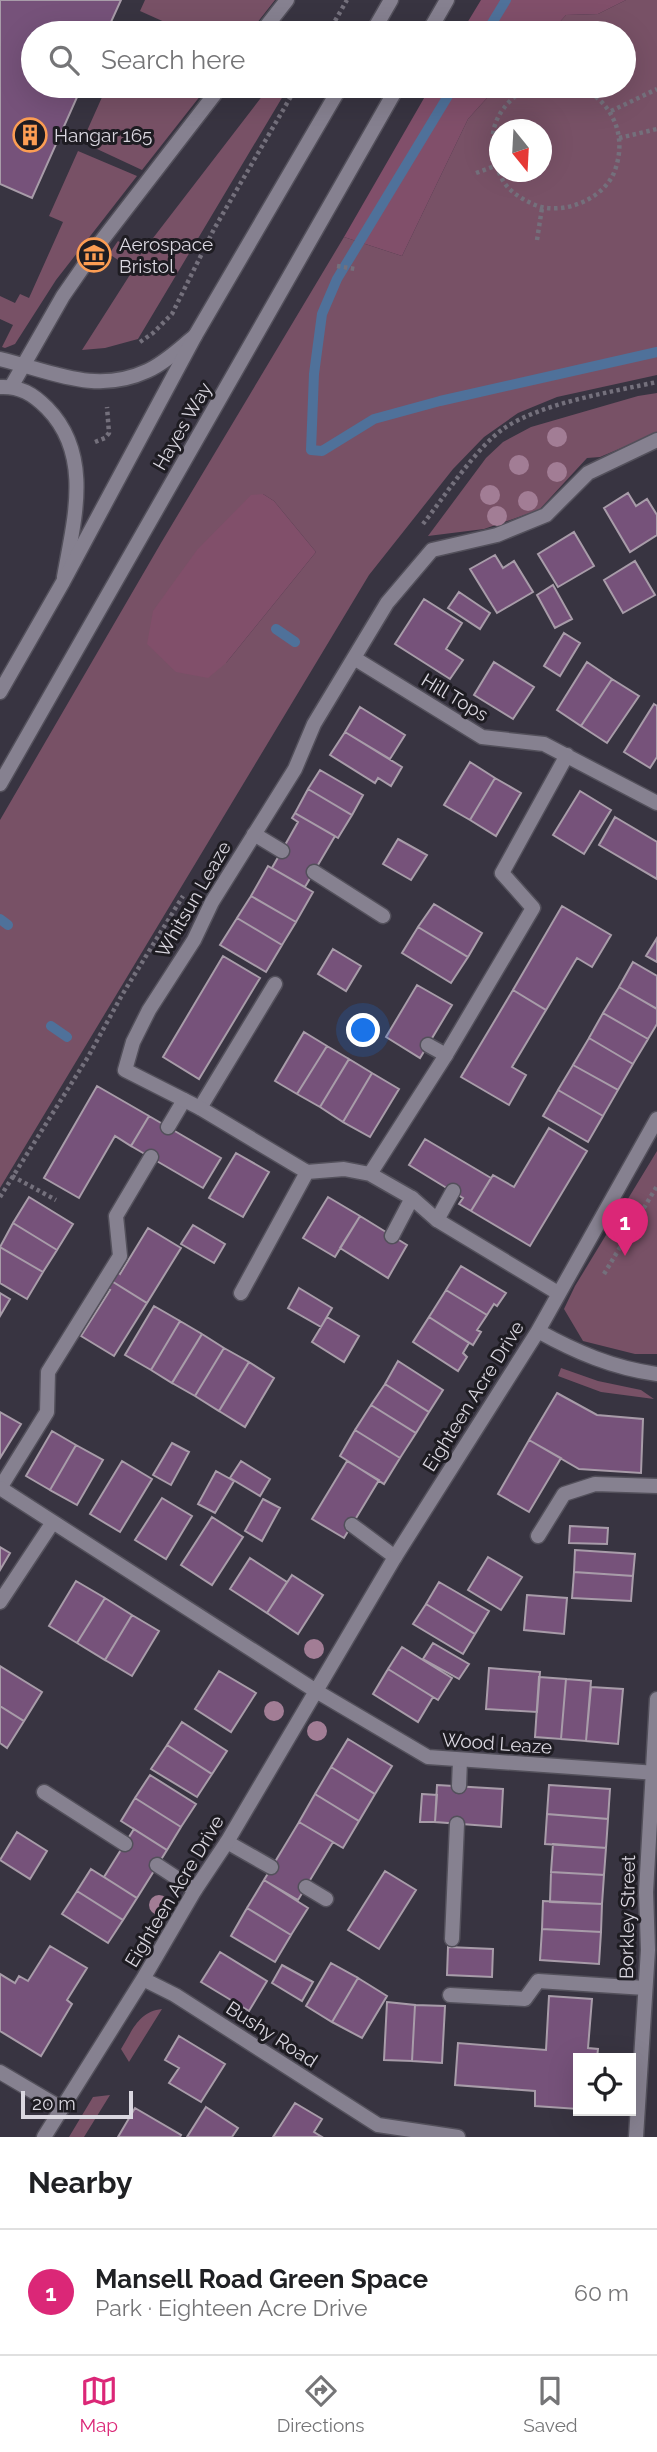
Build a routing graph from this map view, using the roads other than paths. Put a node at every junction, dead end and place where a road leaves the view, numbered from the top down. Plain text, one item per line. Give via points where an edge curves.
1 (287, 0) edge
2 (391, 0) edge
3 (447, 0) edge
4 (270, 21) edge
5 (379, 21) edge
6 (435, 21) edge
7 (212, 98) edge
8 (334, 98) edge
9 (391, 98) edge
10 (195, 336) junction
11 (0, 359) edge
12 (23, 365) junction
13 (5, 387) edge
14 (657, 440) edge
15 (63, 582) junction
16 (354, 658) junction
17 (0, 692) edge
18 (567, 755) junction
19 (0, 785) edge
20 (657, 803) edge
21 (254, 834) junction
22 (282, 851) dead end
23 (314, 872) dead end
24 (383, 916) dead end
25 (275, 984) dead end
26 (428, 1045) dead end
27 (446, 1055) junction
28 (184, 1100) junction
29 (200, 1108) junction
30 (657, 1119) edge
31 (168, 1127) dead end
32 (151, 1157) dead end
33 (307, 1172) junction
34 (370, 1174) junction
35 (453, 1191) dead end
36 (412, 1198) junction
37 (437, 1220) junction
38 (392, 1236) dead end
39 (241, 1293) dead end
40 (558, 1293) junction
41 (538, 1331) junction
42 (657, 1374) edge
43 (657, 1486) edge
44 (0, 1488) edge
45 (53, 1522) junction
46 (352, 1525) dead end
47 (538, 1536) dead end
48 (395, 1557) junction
49 (0, 1602) edge
50 (316, 1691) junction
51 (657, 1699) edge
52 (460, 1760) junction
53 (654, 1772) edge
54 (459, 1786) dead end
55 (44, 1792) dead end
56 (457, 1824) dead end
57 (227, 1842) junction
58 (125, 1844) dead end
59 (157, 1865) dead end
60 (271, 1867) dead end
61 (306, 1887) dead end
62 (195, 1890) junction
63 (326, 1899) dead end
64 (452, 1939) dead end
65 (143, 1979) junction
66 (645, 1988) junction
67 (450, 1995) dead end
68 (650, 2014) edge
69 (0, 2072) edge
70 (61, 2108) junction
71 (374, 2131) edge
72 (44, 2137) edge
73 (458, 2137) edge
74 (636, 2137) edge

1 - 4 street
2 - 5 street
3 - 6 street
7 - 12 street via 99,244
8 - 10 street, Hayes Way
9 - 19 street, Hayes Way
10 - 12 street via 146,372 104,383 74,380
10 - 15 street, Hayes Way
11 - 12 street
12 - 13 street
13 - 15 street via 27,391 47,407 72,448 78,487
14 - 16 street, Whitsun Leaze via 588,473 546,515 497,535 432,550 387,603
15 - 17 street, Hayes Way
16 - 18 street, Hill Tops via 482,737 544,744
16 - 21 street, Whitsun Leaze via 314,724 295,769
18 - 20 street, Hill Tops
18 - 27 street via 502,873 533,908
21 - 22 street
21 - 28 street, Whitsun Leaze via 149,1010 125,1070
23 - 24 street
25 - 29 street
26 - 27 street
27 - 34 street
28 - 29 street, Whitsun Leaze
28 - 31 street
29 - 33 street, Whitsun Leaze
30 - 40 street, Eighteen Acre Drive
32 - 44 street via 116,1216 120,1256 48,1372 47,1412
33 - 34 street via 344,1169
33 - 39 street
34 - 36 street
35 - 37 street
36 - 37 street
36 - 38 street
37 - 40 street
40 - 41 street, Eighteen Acre Drive
41 - 42 street via 584,1356
41 - 48 street, Eighteen Acre Drive
43 - 47 street via 595,1484 564,1494
44 - 45 street
45 - 49 street
45 - 50 street
46 - 48 street
48 - 50 street, Eighteen Acre Drive
50 - 52 street, Wood Leaze via 428,1757
50 - 57 street, Eighteen Acre Drive
51 - 53 street, Borkley Street
52 - 53 street, Wood Leaze
52 - 54 street
53 - 66 street, Borkley Street
55 - 58 street
56 - 64 street
57 - 60 street
57 - 62 street, Eighteen Acre Drive
59 - 62 street
61 - 63 street
62 - 65 street, Eighteen Acre Drive
65 - 70 street, Eighteen Acre Drive
65 - 71 street, Bushy Road via 175,1995
66 - 67 street via 538,1981 525,1999
66 - 68 street, Borkley Street
68 - 74 street, Borkley Street
69 - 70 street
70 - 72 street, Eighteen Acre Drive
71 - 73 street, Bushy Road

